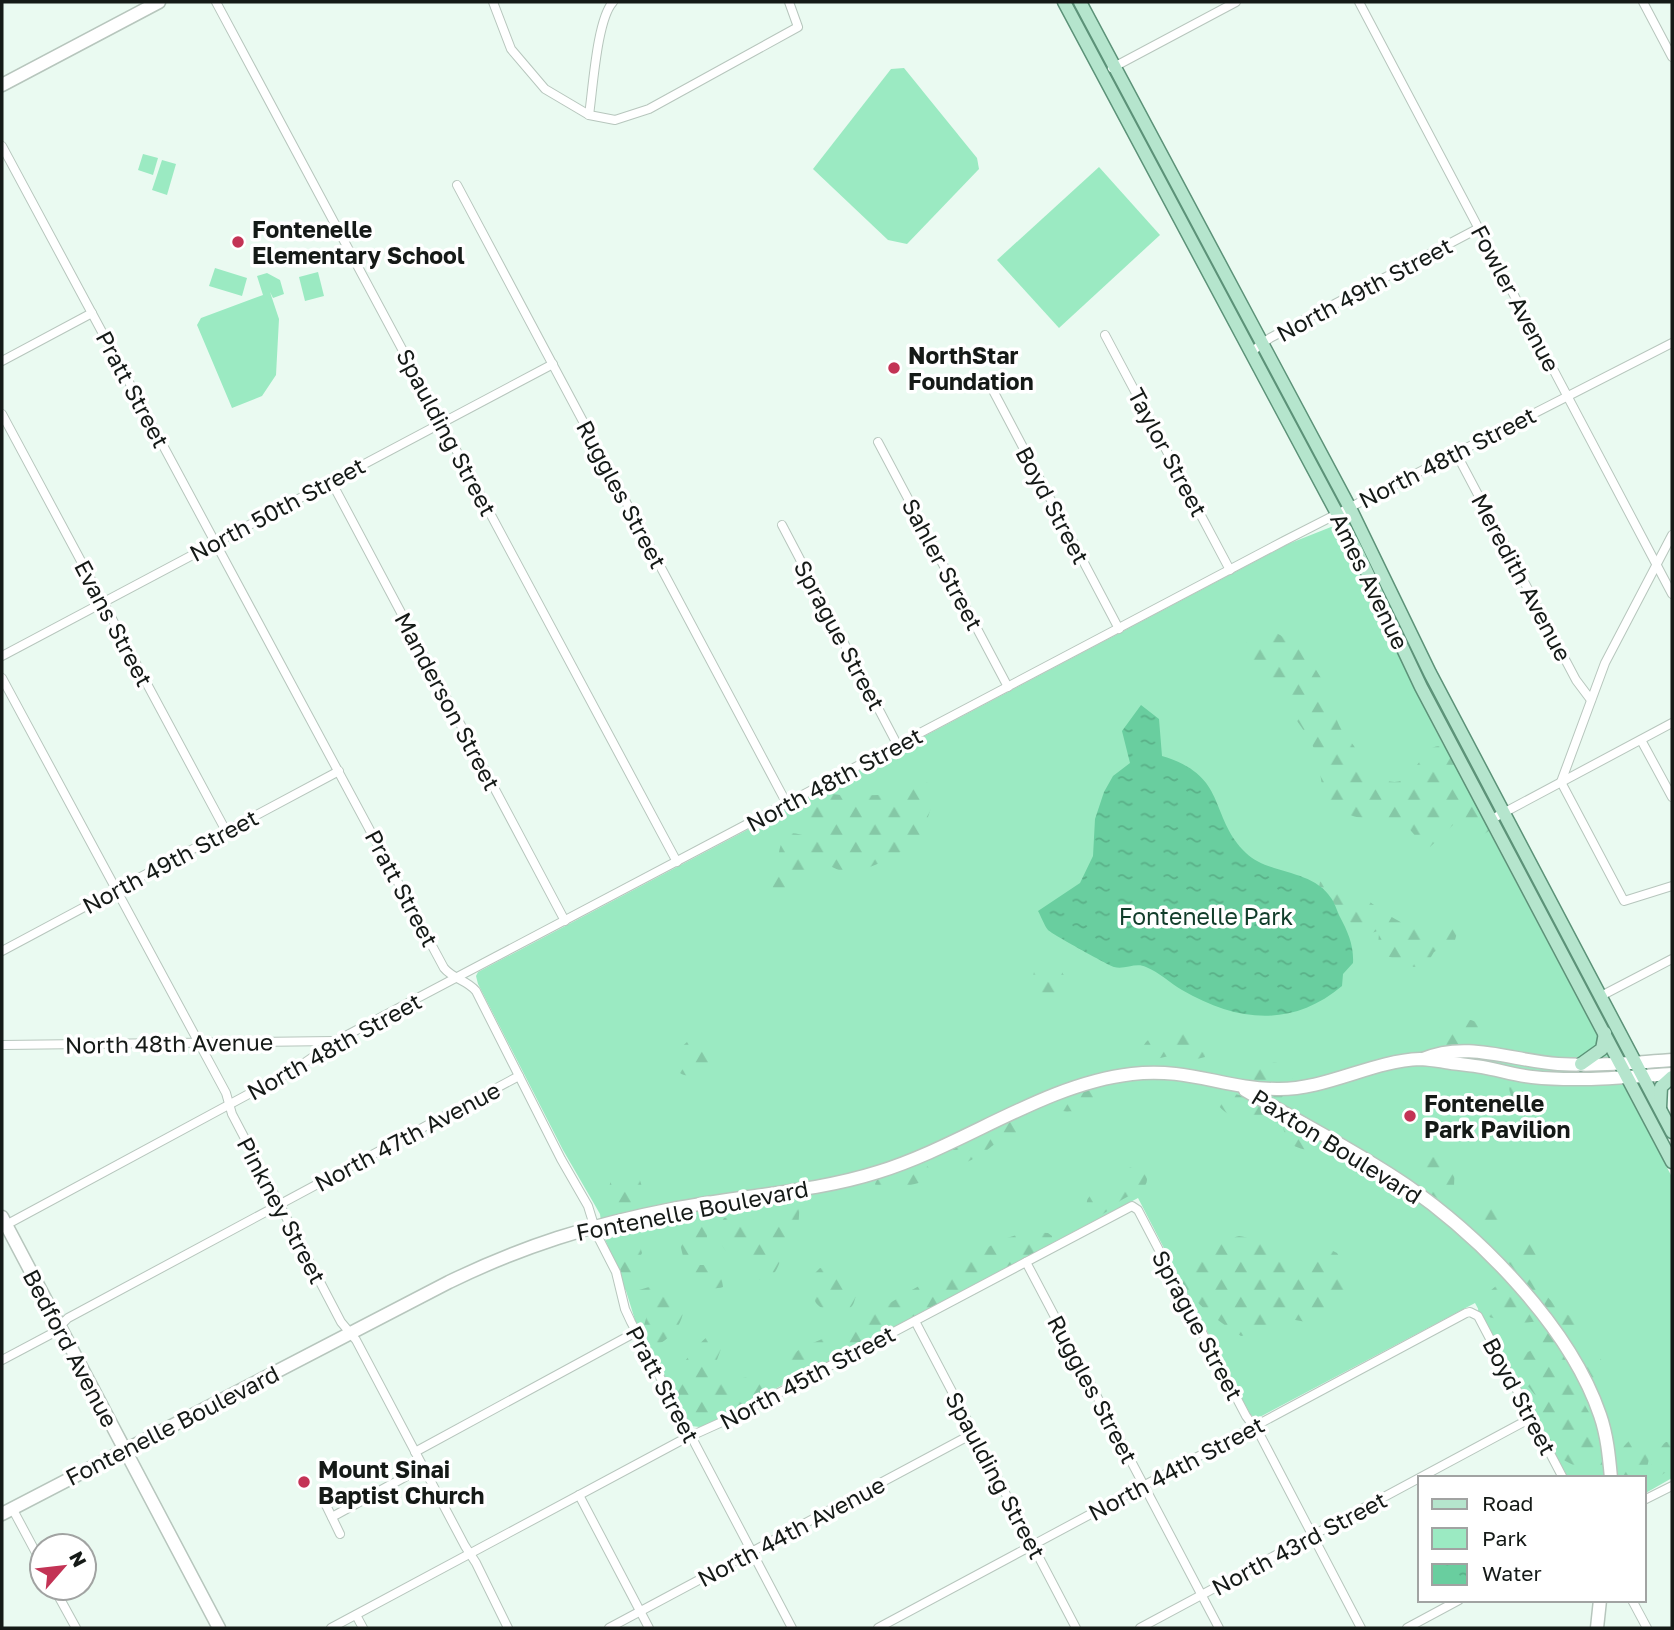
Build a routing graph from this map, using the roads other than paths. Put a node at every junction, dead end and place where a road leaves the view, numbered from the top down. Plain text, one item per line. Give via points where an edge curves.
1 (159, 2) edge
2 (216, 2) edge
3 (493, 2) edge
4 (613, 2) edge
5 (789, 2) edge
6 (1064, 2) edge
7 (1080, 2) edge
8 (1236, 2) edge
9 (1359, 2) edge
10 (1643, 2) edge
11 (1672, 57) edge
12 (1114, 66) junction
13 (1101, 73) junction
14 (2, 85) edge
15 (589, 115) junction
16 (2, 146) edge
17 (457, 185) dead end
18 (1479, 228) junction
19 (92, 313) junction
20 (1105, 335) dead end
21 (1672, 343) edge
22 (1262, 344) junction
23 (1251, 352) junction
24 (2, 361) edge
25 (552, 364) junction
26 (988, 381) dead end
27 (1569, 396) junction
28 (2, 414) edge
29 (442, 422) junction
30 (878, 442) dead end
31 (1456, 453) junction
32 (331, 481) junction
33 (1350, 508) junction
34 (1338, 514) junction
35 (782, 525) dead end
36 (1672, 535) edge
37 (215, 542) junction
38 (1657, 564) junction
39 (1230, 570) junction
40 (1672, 594) edge
41 (103, 602) junction
42 (1119, 629) junction
43 (2, 656) edge
44 (2, 678) edge
45 (1008, 687) junction
46 (1591, 700) junction
47 (1672, 723) edge
48 (1641, 740) junction
49 (898, 746) junction
50 (339, 771) junction
51 (1561, 782) junction
52 (1672, 797) edge
53 (787, 804) junction
54 (1498, 816) junction
55 (226, 831) junction
56 (677, 862) junction
57 (1672, 886) edge
58 (116, 890) junction
59 (1531, 893) junction
60 (565, 921) junction
61 (2, 939) edge
62 (4, 949) edge
63 (1581, 958) junction
64 (1672, 959) edge
65 (457, 978) junction
66 (1601, 996) junction
67 (1605, 1033) junction
68 (336, 1041) junction
69 (198, 1043) junction
70 (2, 1045) edge
71 (1423, 1059) junction
72 (1672, 1060) edge
73 (1636, 1062) junction
74 (1621, 1063) junction
75 (1581, 1064) junction
76 (519, 1076) junction
77 (1628, 1076) junction
78 (1643, 1076) junction
79 (1672, 1076) edge
80 (1242, 1088) junction
81 (1280, 1090) junction
82 (229, 1104) junction
83 (1660, 1108) junction
84 (1279, 1110) junction
85 (1672, 1132) edge
86 (1672, 1162) edge
87 (279, 1204) junction
88 (1135, 1206) joint
89 (3, 1223) edge
90 (594, 1225) junction
91 (1026, 1262) junction
92 (1476, 1314) joint
93 (915, 1321) junction
94 (60, 1326) junction
95 (636, 1332) junction
96 (350, 1333) junction
97 (2, 1360) edge
98 (1531, 1418) junction
99 (1254, 1427) junction
100 (974, 1433) junction
101 (691, 1436) junction
102 (125, 1450) junction
103 (415, 1452) junction
104 (423, 1467) junction
105 (1423, 1476) edge
106 (1562, 1476) edge
107 (1611, 1476) edge
108 (1418, 1479) edge
109 (1144, 1486) junction
110 (1672, 1486) edge
111 (579, 1495) junction
112 (1646, 1499) edge
113 (325, 1503) dead end
114 (7, 1511) edge
115 (332, 1517) junction
116 (340, 1534) dead end
117 (1312, 1536) junction
118 (28, 1543) edge
119 (1033, 1545) junction
120 (752, 1552) junction
121 (470, 1554) junction
122 (1201, 1595) junction
123 (62, 1602) edge
124 (1455, 1602) edge
125 (1600, 1602) edge
126 (1633, 1602) edge
127 (640, 1611) junction
128 (356, 1615) junction
129 (76, 1628) edge
130 (219, 1628) edge
131 (331, 1628) edge
132 (363, 1628) edge
133 (508, 1628) edge
134 (608, 1628) edge
135 (649, 1628) edge
136 (792, 1628) edge
137 (878, 1628) edge
138 (1076, 1628) edge
139 (1140, 1628) edge
140 (1219, 1628) edge
141 (1361, 1628) edge
142 (1407, 1628) edge
143 (1597, 1628) edge
144 (1647, 1628) edge

1 - 14 main road
2 - 29 street, Spaulding Street
3 - 15 street via 511,49 545,89
4 - 15 street via 600,29
5 - 15 street via 798,27 649,109 615,120
6 - 13 main road, Ames Avenue
7 - 12 main road, Ames Avenue
8 - 12 street
9 - 18 street, Fowler Avenue
10 - 11 street
12 - 13 street
12 - 22 main road, Ames Avenue
13 - 23 main road, Ames Avenue
16 - 19 street, Pratt Street
17 - 25 street, Ruggles Street
18 - 22 street, North 49th Street
18 - 27 street, Fowler Avenue
19 - 24 street
19 - 37 street, Pratt Street
20 - 39 street, Taylor Street
21 - 27 street, North 48th Street
22 - 23 street, North 49th Street
22 - 33 main road, Ames Avenue
23 - 34 main road, Ames Avenue
25 - 29 street, North 50th Street
25 - 53 street, Ruggles Street
26 - 42 street, Boyd Street
27 - 31 street, North 48th Street
27 - 38 street, Fowler Avenue
28 - 41 street, Evans Street
29 - 32 street, North 50th Street
29 - 56 street, Spaulding Street
30 - 45 street, Sahler Street
31 - 33 street, North 48th Street
31 - 46 street, Meredith Avenue via 1576,680
32 - 37 street, North 50th Street
32 - 60 street, Manderson Street
33 - 34 street, North 48th Street
33 - 54 main road, Ames Avenue
34 - 39 street, North 48th Street
34 - 54 main road, Ames Avenue via 1421,687
35 - 49 street, Sprague Street
36 - 38 street
37 - 41 street, North 50th Street
37 - 50 street, Pratt Street
38 - 40 street, Fowler Avenue
38 - 46 street via 1619,632
39 - 42 street, North 48th Street
41 - 43 street, North 50th Street
41 - 55 street, Evans Street
42 - 45 street, North 48th Street
44 - 58 street, Pinkney Street
45 - 49 street, North 48th Street
46 - 51 street
47 - 48 street
48 - 51 street
48 - 52 street
49 - 53 street, North 48th Street
50 - 55 street, North 49th Street
50 - 65 street, Pratt Street via 444,968
51 - 54 street
51 - 57 street via 1625,901
53 - 56 street, North 48th Street
54 - 59 main road, Ames Avenue
54 - 63 main road, Ames Avenue
55 - 58 street, North 49th Street
56 - 60 street, North 48th Street
58 - 62 street, North 49th Street
58 - 69 street, Pinkney Street
59 - 63 main road via 1545,902
59 - 67 main road, Ames Avenue
60 - 65 street, North 48th Street
61 - 62 street
63 - 66 main road, Ames Avenue
64 - 66 street
65 - 68 street, North 48th Street
65 - 76 street, Pratt Street via 476,991
66 - 73 main road, Ames Avenue
67 - 74 main road, Ames Avenue
67 - 75 main road via 1602,1049
68 - 69 street, North 48th Avenue
68 - 82 street, North 48th Street
69 - 70 street, North 48th Avenue
69 - 82 street, Pinkney Street
71 - 75 main road, Fontenelle Boulevard via 1465,1051
71 - 77 main road, Fontenelle Boulevard via 1530,1076
71 - 81 main road, Fontenelle Boulevard via 1388,1063
72 - 73 main road, Fontenelle Boulevard
73 - 74 main road, Fontenelle Boulevard
73 - 78 main road, Ames Avenue
74 - 75 main road, Fontenelle Boulevard
74 - 77 main road, Ames Avenue
76 - 87 street, North 47th Avenue
76 - 90 street, Pratt Street
77 - 78 main road, Fontenelle Boulevard
77 - 86 main road, Ames Avenue
78 - 79 main road, Fontenelle Boulevard
78 - 83 main road, Ames Avenue
79 - 83 main road via 1661,1087
80 - 81 main road, Fontenelle Boulevard
80 - 84 main road, Paxton Boulevard
80 - 90 main road, Fontenelle Boulevard via 1183,1073 1110,1077 1054,1096 875,1173
81 - 84 main road
82 - 87 street, Pinkney Street
82 - 89 street, North 48th Street
83 - 85 main road, Ames Avenue
84 - 107 main road, Paxton Boulevard via 1405,1184 1507,1273 1563,1344 1588,1386 1605,1433
87 - 94 street, North 47th Avenue
87 - 96 street, Pinkney Street
88 - 91 street, North 45th Street
88 - 99 street, Sprague Street
89 - 94 main road, Bedford Avenue
90 - 95 street, Pratt Street
90 - 96 main road, Fontenelle Boulevard via 476,1269
91 - 93 street, North 45th Street
91 - 109 street, Ruggles Street
92 - 98 street, Boyd Street
92 - 99 street, North 44th Street via 1466,1313
93 - 100 street, Spaulding Street
93 - 101 street, North 45th Street
94 - 97 street, North 47th Avenue
94 - 102 main road, Bedford Avenue
95 - 101 street, Pratt Street
95 - 103 street
96 - 102 main road, Fontenelle Boulevard
96 - 103 street, Pinkney Street
98 - 105 street, North 43rd Street
98 - 106 street, Boyd Street
99 - 109 street, North 44th Street
99 - 117 street, Sprague Street
100 - 119 street, Spaulding Street
100 - 120 street, North 44th Avenue
101 - 111 street, North 45th Street
101 - 120 street, Pratt Street
102 - 114 main road, Fontenelle Boulevard
102 - 130 main road, Bedford Avenue
103 - 104 street, Pinkney Street
104 - 115 street
104 - 121 street, Pinkney Street
108 - 117 street, North 43rd Street
109 - 119 street, North 44th Street
109 - 122 street, Ruggles Street
110 - 112 street
111 - 121 street, North 45th Street
111 - 127 street
113 - 115 street
114 - 118 street
115 - 116 street
117 - 122 street, North 43rd Street
117 - 141 street, Sprague Street
119 - 137 street, North 44th Street
119 - 138 street, Spaulding Street
120 - 127 street, North 44th Avenue
120 - 136 street, Pratt Street
121 - 128 street, North 45th Street
121 - 133 street, Pinkney Street
122 - 139 street, North 43rd Street
122 - 140 street, Ruggles Street
123 - 129 street
124 - 142 street
125 - 143 main road
126 - 144 street
127 - 134 street, North 44th Avenue
127 - 135 street
128 - 131 street, North 45th Street
128 - 132 street

